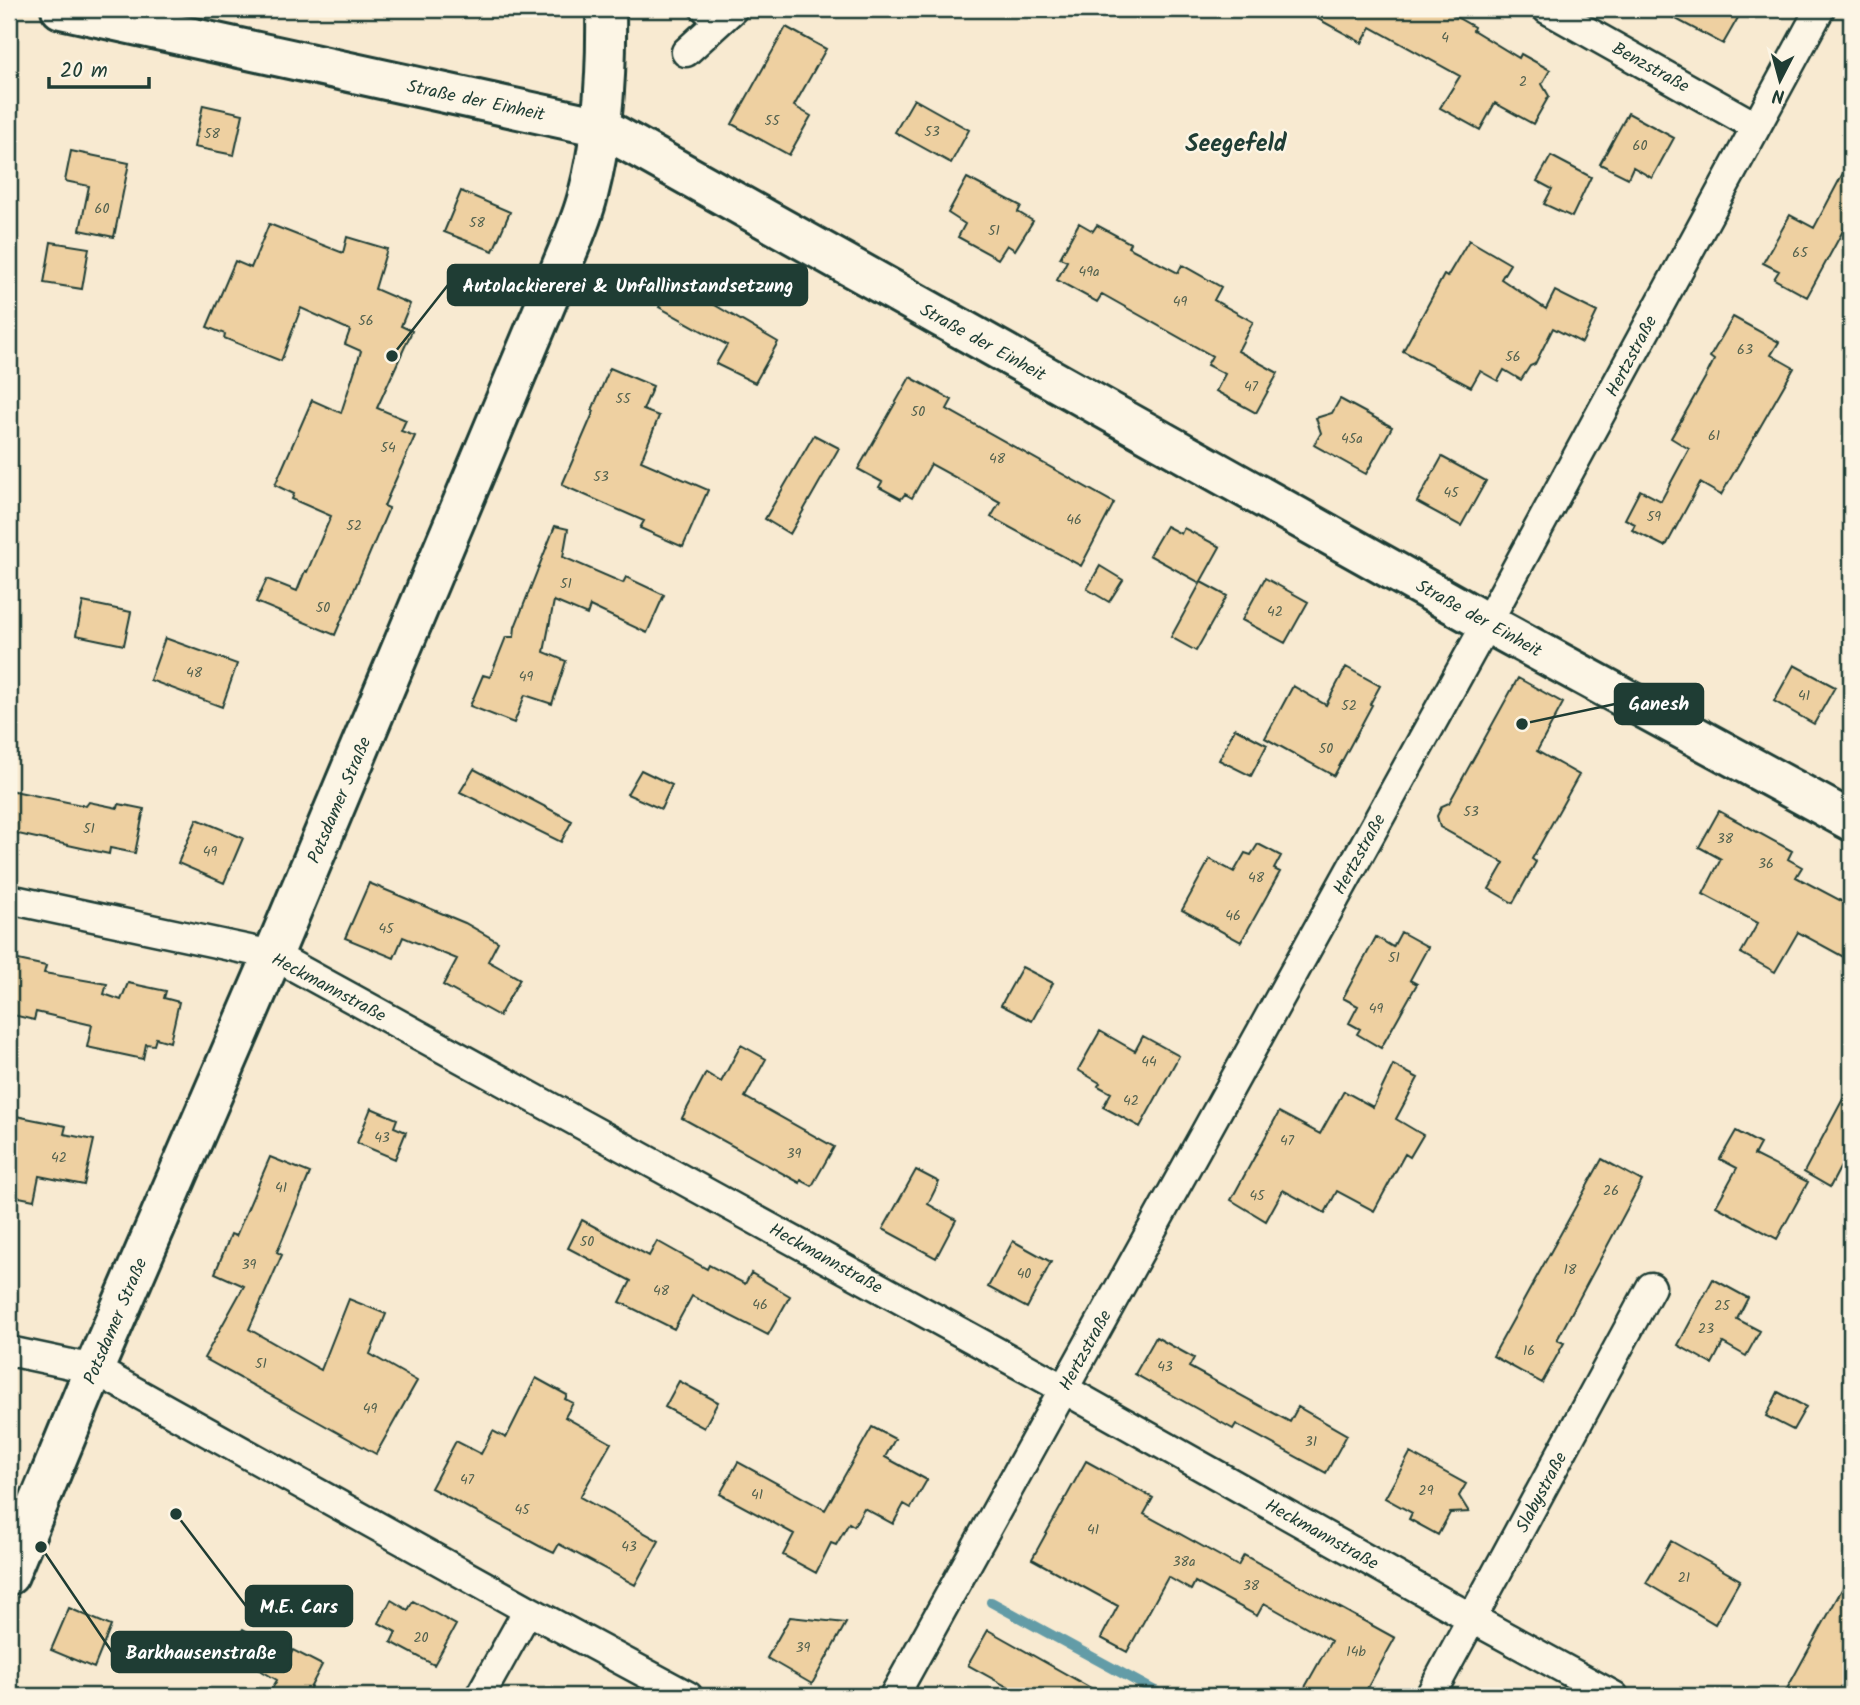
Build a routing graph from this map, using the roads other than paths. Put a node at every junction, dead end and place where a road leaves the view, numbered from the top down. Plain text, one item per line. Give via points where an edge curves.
1 (61, 9) edge
2 (606, 9) edge
3 (1546, 9) edge
4 (1820, 9) edge
5 (715, 15) edge
6 (686, 52) dead end
7 (1755, 126) junction
8 (601, 127) junction
9 (1487, 623) junction
10 (1851, 821) edge
11 (9, 899) edge
12 (273, 955) junction
13 (1651, 1287) dead end
14 (9, 1351) edge
15 (94, 1369) junction
16 (1064, 1389) junction
17 (9, 1575) edge
18 (528, 1610) junction
19 (1473, 1619) junction
20 (480, 1696) edge
21 (688, 1696) edge
22 (894, 1696) edge
23 (1430, 1696) edge
24 (1614, 1696) edge

1 - 8 street, Straße der Einheit
2 - 8 street, Potsdamer Straße
3 - 7 street, Benzstraße
4 - 7 street, Hertzstraße
5 - 6 street
7 - 9 street, Hertzstraße
8 - 9 street, Straße der Einheit
8 - 12 street, Potsdamer Straße via 588,198 560,270
9 - 10 street, Straße der Einheit
9 - 16 street, Hertzstraße
11 - 12 street, Heckmannstraße
12 - 15 street, Potsdamer Straße
12 - 16 street, Heckmannstraße
13 - 19 street, Slabystraße
14 - 15 street
15 - 17 street, Potsdamer Straße
15 - 18 street
16 - 19 street, Heckmannstraße
16 - 22 street, Hertzstraße
18 - 20 street
18 - 21 street
19 - 23 street, Slabystraße
19 - 24 street, Heckmannstraße

